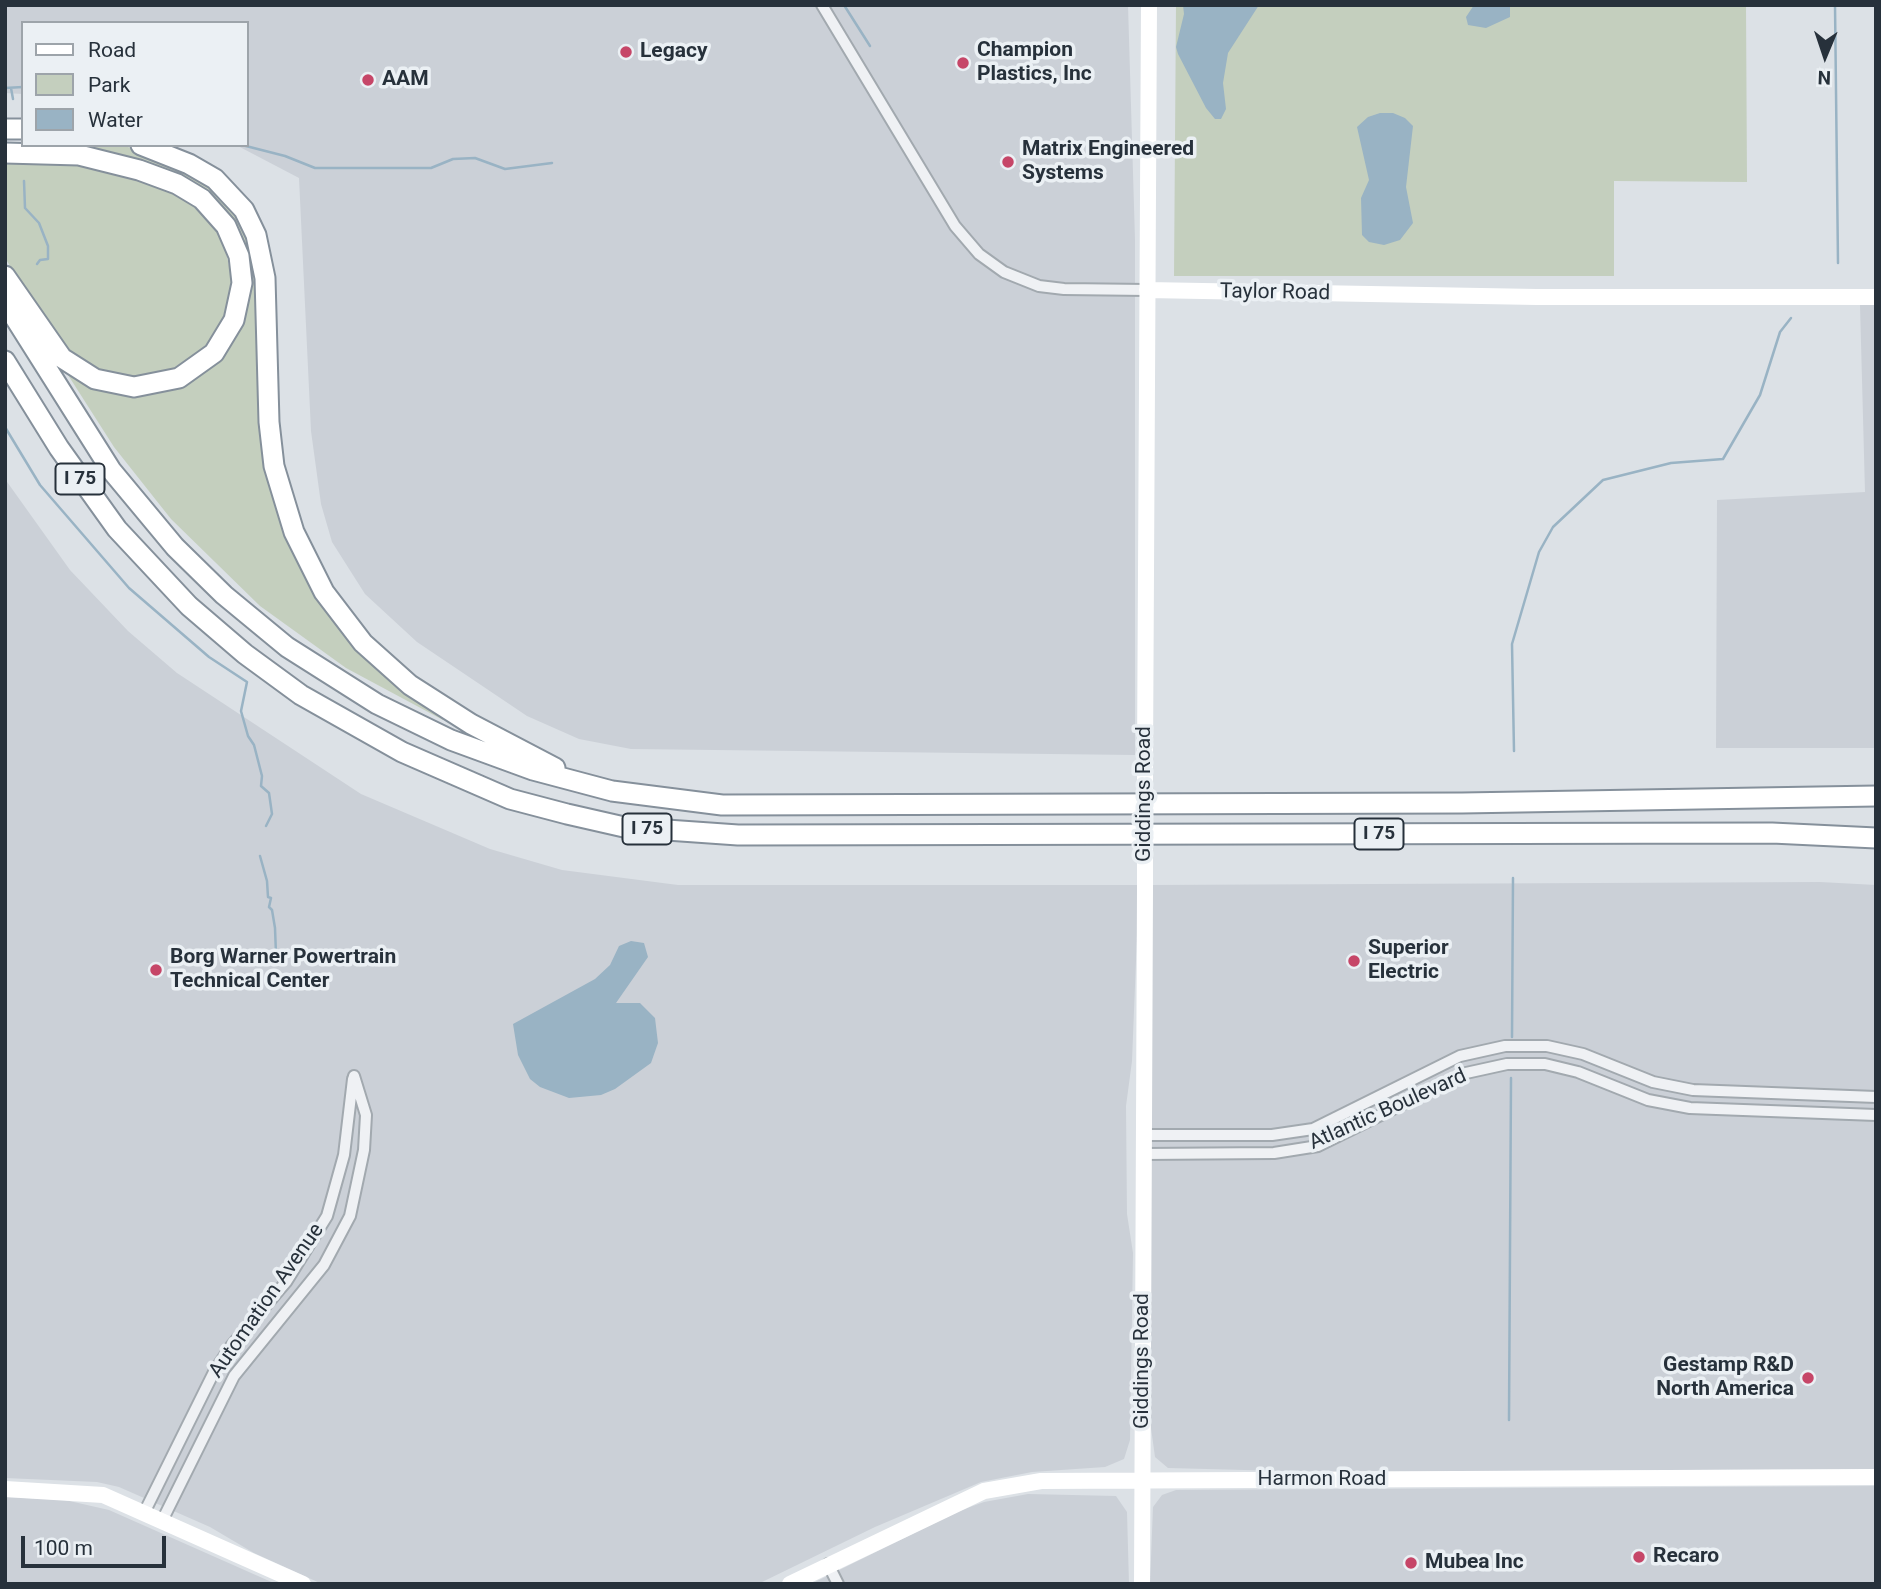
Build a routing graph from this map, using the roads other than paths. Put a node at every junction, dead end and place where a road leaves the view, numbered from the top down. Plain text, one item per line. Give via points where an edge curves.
1 (822, 5) edge
2 (1149, 5) edge
3 (146, 147) edge
4 (5, 153) edge
5 (5, 276) edge
6 (1147, 290) junction
7 (1876, 298) edge
8 (5, 303) edge
9 (6, 362) edge
10 (584, 783) junction
11 (1876, 796) edge
12 (1876, 838) edge
13 (1876, 1097) edge
14 (1876, 1115) edge
15 (1144, 1135) junction
16 (1144, 1154) junction
17 (1876, 1477) edge
18 (1143, 1480) junction
19 (5, 1489) edge
20 (144, 1513) junction
21 (162, 1521) junction
22 (828, 1564) junction
23 (303, 1584) edge
24 (790, 1584) edge
25 (838, 1584) edge
26 (1142, 1584) edge

1 - 6 street, Taylor Road via 955,226 979,254 1010,275 1044,287
2 - 6 street, Giddings Road
3 - 10 highway via 215,179 244,210 257,235 265,278 274,466 302,552 335,609 377,657 428,698
4 - 5 highway via 99,159 184,187 212,208 226,226 239,256 242,283 234,320 214,354 179,379 134,387 95,379 62,358
6 - 7 street, Taylor Road
6 - 15 street, Giddings Road, bridge
8 - 10 highway, I 75 via 130,495 198,570 260,627 345,686 413,724 483,753
9 - 12 highway, I 75 via 58,448 117,529 182,599 245,654 301,695 402,752 510,799 567,814 624,827 737,835 1772,834
10 - 11 highway, I 75 via 683,801 776,806
13 - 15 street, Atlantic Boulevard via 1693,1090 1653,1082 1583,1054 1547,1046 1505,1046 1460,1056 1313,1129 1272,1135
14 - 16 street, Atlantic Boulevard via 1690,1108 1648,1100 1545,1064 1507,1064 1466,1073 1318,1146 1274,1153
15 - 16 street, Giddings Road
16 - 18 street, Giddings Road
17 - 18 street, Harmon Road
18 - 22 street, Harmon Road via 1041,1480 984,1491
18 - 26 street, Giddings Road
19 - 20 street via 103,1495
20 - 21 street
20 - 21 street, Automation Avenue via 214,1373 286,1282 327,1216 344,1155 354,1076 366,1115 365,1150 350,1216 324,1265 234,1376
21 - 23 street
22 - 24 street, Harmon Road
22 - 25 street

